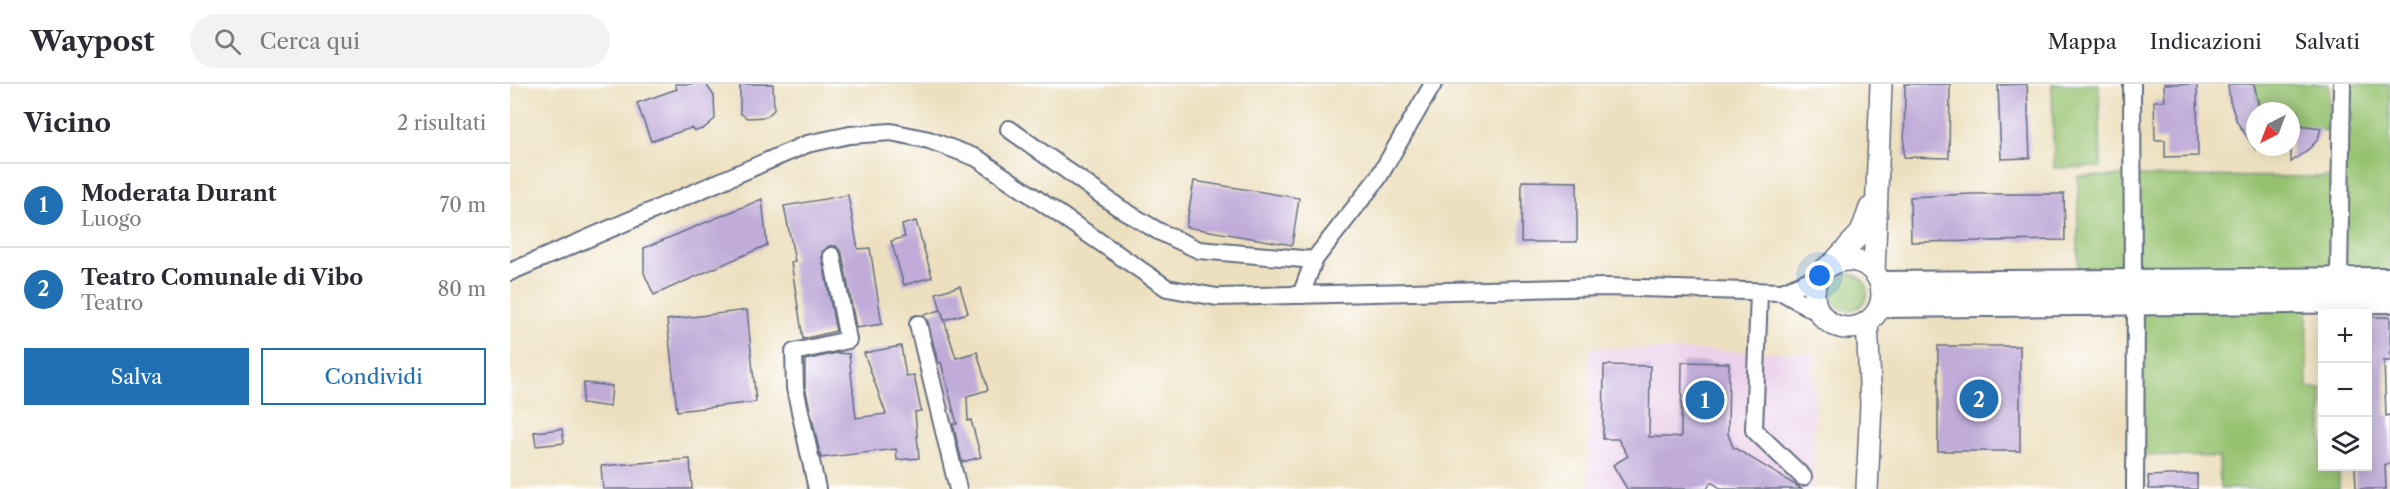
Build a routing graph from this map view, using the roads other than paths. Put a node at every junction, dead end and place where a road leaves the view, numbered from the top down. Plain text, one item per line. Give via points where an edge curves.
1 (1433, 84) edge
2 (1881, 84) edge
3 (2132, 84) edge
4 (2342, 84) edge
5 (1009, 129) dead end
6 (1876, 191) junction
7 (832, 256) dead end
8 (1314, 260) junction
9 (1826, 269) junction
10 (510, 272) edge
11 (2390, 276) edge
12 (2133, 277) junction
13 (2338, 277) junction
14 (2390, 291) edge
15 (1759, 292) junction
16 (1782, 292) junction
17 (1301, 295) junction
18 (1876, 296) junction
19 (2390, 304) edge
20 (2136, 305) junction
21 (1827, 319) junction
22 (918, 324) dead end
23 (1871, 404) junction
24 (1803, 477) dead end
25 (817, 489) edge
26 (958, 489) edge
27 (1867, 489) edge
28 (2135, 489) edge

1 - 8 street via 1378,178
2 - 6 main road
3 - 12 street
4 - 13 street
5 - 8 street via 1118,207 1199,250
6 - 9 main road via 1862,233
6 - 18 main road
7 - 25 street via 848,340 794,352 795,388
8 - 17 street
9 - 16 street
9 - 18 main road via 1856,261
9 - 21 main road via 1814,296
10 - 17 street via 807,144 891,132 929,140 977,158 1167,288 1217,297
11 - 13 street
12 - 13 street
12 - 18 street
14 - 18 street
15 - 16 street
15 - 17 street via 1606,287
15 - 24 street via 1754,430
16 - 21 street
18 - 20 street
18 - 21 main road via 1853,327
18 - 23 main road
19 - 20 street
20 - 28 street
21 - 23 main road via 1857,352
22 - 26 street
23 - 27 main road

